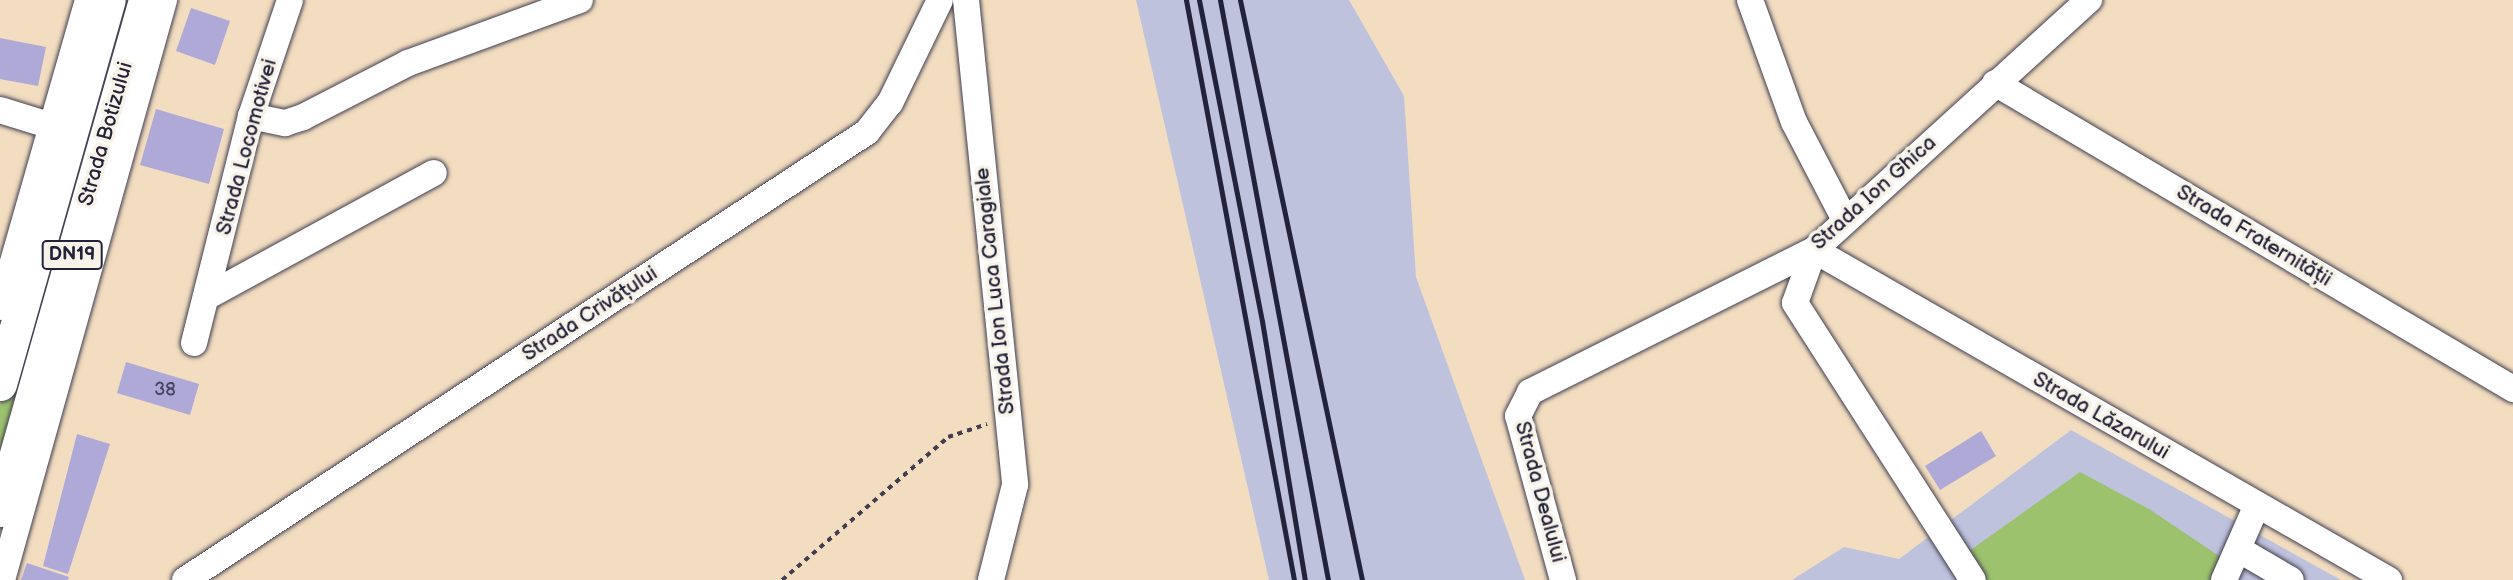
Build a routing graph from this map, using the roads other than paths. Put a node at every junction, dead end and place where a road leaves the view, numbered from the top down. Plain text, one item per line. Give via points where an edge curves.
1 (88, 0) edge
2 (109, 0) edge
3 (145, 0) edge
4 (164, 0) edge
5 (290, 0) edge
6 (580, 0) edge
7 (940, 0) edge
8 (966, 0) edge
9 (1749, 0) edge
10 (2089, 0) edge
11 (1995, 83) junction
12 (0, 110) edge
13 (251, 116) junction
14 (62, 129) junction
15 (114, 142) junction
16 (434, 173) dead end
17 (1844, 219) junction
18 (1814, 250) junction
19 (208, 296) junction
20 (0, 307) edge
21 (194, 344) dead end
22 (0, 384) edge
23 (2513, 389) edge
24 (1521, 403) joint
25 (2257, 505) junction
26 (0, 510) edge
27 (2238, 549) junction
28 (2, 580) edge
29 (185, 580) edge
30 (990, 580) edge
31 (1563, 580) edge
32 (1973, 580) edge
33 (2224, 580) edge
34 (2291, 580) edge
35 (2389, 580) edge

1 - 14 street, Strada Botizului
2 - 14 main road, Strada Botizului / DN19
3 - 15 main road, Strada Botizului / DN19
4 - 15 street
5 - 13 street, Strada Locomotivei
6 - 13 street via 408,62 303,117 285,123
7 - 29 street, Strada Crivățului via 890,103 867,132
8 - 30 street, Strada Ion Luca Caragiale via 1015,485 1006,535
9 - 17 street via 1794,121
10 - 11 street, Strada Ion Ghica
11 - 17 street, Strada Ion Ghica
11 - 23 street, Strada Fraternității
12 - 14 street
13 - 19 street, Strada Locomotivei
14 - 15 street
14 - 20 street, Strada Botizului
14 - 22 main road, Strada Botizului / DN19
15 - 26 main road, Strada Botizului / DN19
15 - 28 street
16 - 19 street
17 - 18 street, Strada Ion Ghica
18 - 24 street, Strada Ion Ghica via 1530,392
18 - 25 street, Strada Lăzarului
18 - 32 street via 1796,303
19 - 21 street, Strada Locomotivei
24 - 31 street, Strada Dealului via 1518,416
25 - 27 street
25 - 35 street, Strada Lăzarului
27 - 33 street
27 - 34 street

